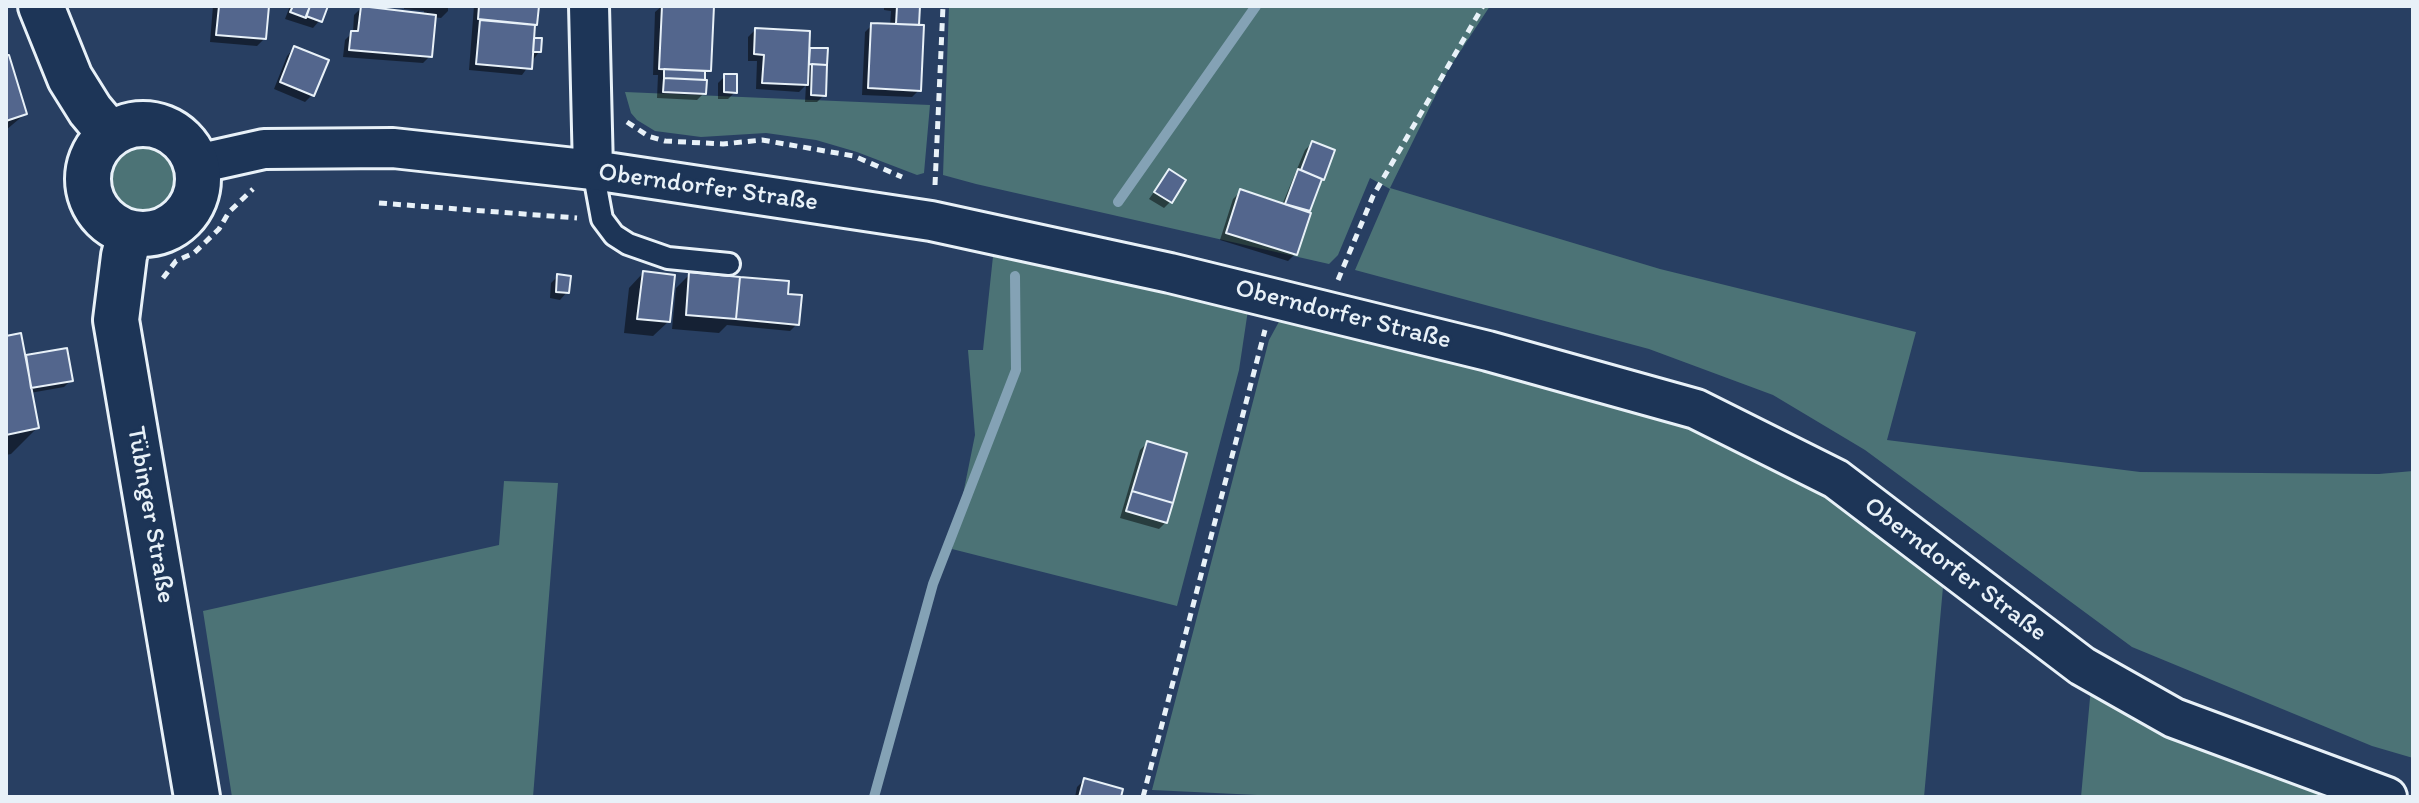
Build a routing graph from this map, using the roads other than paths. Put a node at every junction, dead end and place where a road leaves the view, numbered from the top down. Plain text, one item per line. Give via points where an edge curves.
1 (41, 6) edge
2 (589, 6) edge
3 (110, 134) junction
4 (197, 164) junction
5 (593, 170) junction
6 (130, 233) junction
7 (729, 264) dead end
8 (197, 797) edge
9 (2387, 797) edge

1 - 3 street via 70,78
2 - 5 street
3 - 4 street via 126,125 162,126 190,148
3 - 6 street via 98,146 87,181 100,214
4 - 5 street, Oberndorfer Straße via 264,149 393,148
4 - 6 street via 199,181 189,211 163,231
5 - 7 lane via 602,219 614,235 668,258
5 - 9 street, Oberndorfer Straße via 931,221 1273,298 1696,409 1836,479 2095,674 2174,718
6 - 8 street, Tübinger Straße via 116,320

